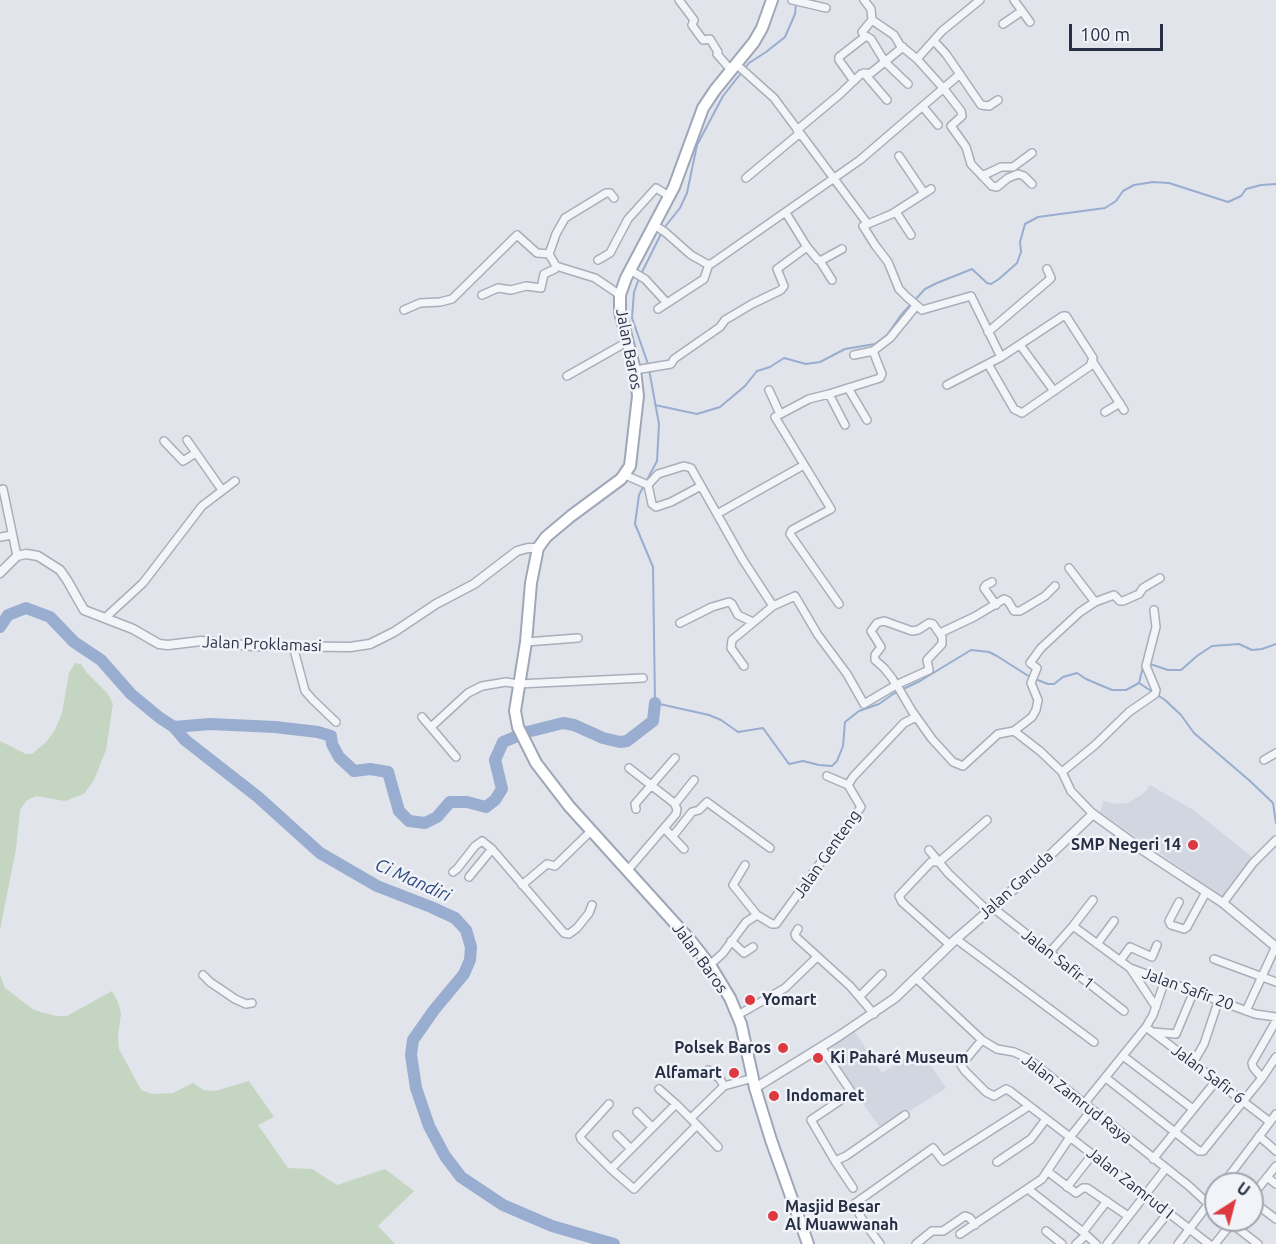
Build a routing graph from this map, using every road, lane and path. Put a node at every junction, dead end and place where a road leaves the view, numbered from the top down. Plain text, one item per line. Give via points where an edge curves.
1 (679, 0) edge
2 (772, 0) edge
3 (792, 0) edge
4 (864, 0) edge
5 (980, 0) edge
6 (1014, 0) edge
7 (826, 8) dead end
8 (1022, 10) junction
9 (872, 20) junction
10 (1030, 22) dead end
11 (1003, 24) dead end
12 (865, 37) junction
13 (934, 41) junction
14 (903, 47) junction
15 (917, 59) junction
16 (885, 62) junction
17 (738, 69) junction
18 (864, 74) junction
19 (960, 74) junction
20 (854, 81) junction
21 (908, 84) dead end
22 (944, 89) junction
23 (887, 100) dead end
24 (998, 100) dead end
25 (923, 107) junction
26 (938, 125) dead end
27 (798, 131) junction
28 (1032, 153) dead end
29 (899, 156) dead end
30 (982, 176) junction
31 (746, 178) dead end
32 (834, 178) junction
33 (1032, 184) dead end
34 (931, 189) dead end
35 (924, 193) junction
36 (669, 196) junction
37 (614, 198) dead end
38 (896, 212) junction
39 (786, 213) junction
40 (867, 223) junction
41 (659, 228) junction
42 (912, 235) dead end
43 (807, 248) junction
44 (842, 249) dead end
45 (549, 254) junction
46 (598, 260) dead end
47 (820, 261) junction
48 (709, 264) junction
49 (556, 266) junction
50 (1047, 269) dead end
51 (636, 274) junction
52 (832, 280) dead end
53 (620, 294) junction
54 (482, 296) dead end
55 (667, 303) junction
56 (915, 305) junction
57 (658, 309) dead end
58 (404, 310) dead end
59 (988, 332) junction
60 (627, 342) junction
61 (1020, 345) junction
62 (873, 351) junction
63 (854, 355) dead end
64 (1001, 357) junction
65 (1093, 362) junction
66 (988, 364) junction
67 (643, 369) junction
68 (567, 376) dead end
69 (947, 385) dead end
70 (848, 388) junction
71 (769, 390) dead end
72 (1054, 391) junction
73 (829, 394) junction
74 (1105, 412) dead end
75 (780, 414) junction
76 (867, 420) dead end
77 (845, 424) dead end
78 (187, 440) dead end
79 (164, 441) dead end
80 (196, 453) junction
81 (804, 465) junction
82 (625, 475) junction
83 (235, 481) dead end
84 (645, 484) junction
85 (700, 486) junction
86 (3, 489) dead end
87 (222, 490) junction
88 (4, 512) edge
89 (717, 514) junction
90 (12, 535) junction
91 (0, 537) edge
92 (538, 549) junction
93 (17, 556) junction
94 (1069, 568) dead end
95 (0, 573) edge
96 (1160, 578) dead end
97 (992, 582) dead end
98 (1055, 586) dead end
99 (1095, 602) junction
100 (839, 604) dead end
101 (996, 604) junction
102 (773, 606) junction
103 (1154, 610) dead end
104 (105, 618) junction
105 (753, 622) junction
106 (680, 623) dead end
107 (940, 633) junction
108 (578, 638) dead end
109 (526, 642) junction
110 (293, 646) junction
111 (744, 666) dead end
112 (643, 678) dead end
113 (518, 684) junction
114 (899, 689) junction
115 (422, 717) dead end
116 (916, 717) junction
117 (336, 722) dead end
118 (431, 727) junction
119 (1014, 731) junction
120 (1276, 753) edge
121 (456, 756) dead end
122 (675, 758) dead end
123 (1264, 760) dead end
124 (629, 768) dead end
125 (1062, 771) junction
126 (827, 776) dead end
127 (694, 780) dead end
128 (848, 785) junction
129 (651, 786) junction
130 (675, 804) junction
131 (636, 809) dead end
132 (1093, 814) junction
133 (987, 820) dead end
134 (664, 828) junction
135 (591, 831) junction
136 (673, 836) junction
137 (1274, 842) edge
138 (770, 848) dead end
139 (492, 849) junction
140 (684, 849) dead end
141 (928, 850) dead end
142 (939, 862) junction
143 (745, 865) dead end
144 (628, 870) junction
145 (453, 872) dead end
146 (469, 877) dead end
147 (522, 885) junction
148 (1206, 892) junction
149 (1093, 900) dead end
150 (1179, 902) dead end
151 (1223, 903) junction
152 (592, 905) dead end
153 (990, 909) junction
154 (757, 915) junction
155 (1114, 921) dead end
156 (1073, 926) junction
157 (798, 928) dead end
158 (731, 941) junction
159 (953, 942) junction
160 (1097, 944) junction
161 (1157, 945) dead end
162 (753, 946) dead end
163 (1276, 946) edge
164 (1049, 953) junction
165 (817, 957) junction
166 (1214, 959) dead end
167 (1120, 961) junction
168 (710, 965) junction
169 (1130, 968) junction
170 (882, 974) dead end
171 (203, 975) dead end
172 (1260, 977) junction
173 (916, 978) junction
174 (1165, 980) junction
175 (1276, 982) edge
176 (1194, 991) junction
177 (860, 996) junction
178 (1219, 999) junction
179 (252, 1003) dead end
180 (1156, 1007) junction
181 (1124, 1011) dead end
182 (1246, 1011) junction
183 (874, 1014) junction
184 (738, 1015) junction
185 (1276, 1019) edge
186 (1149, 1029) junction
187 (982, 1040) junction
188 (1094, 1042) dead end
189 (821, 1047) junction
190 (1123, 1056) junction
191 (1276, 1057) edge
192 (1193, 1064) junction
193 (708, 1070) dead end
194 (1106, 1078) junction
195 (1262, 1078) junction
196 (1216, 1080) junction
197 (754, 1083) junction
198 (724, 1086) junction
199 (659, 1089) dead end
200 (1244, 1101) junction
201 (609, 1104) dead end
202 (676, 1104) junction
203 (1083, 1105) junction
204 (1029, 1106) junction
205 (1193, 1109) junction
206 (1091, 1111) junction
207 (637, 1112) dead end
208 (1276, 1114) edge
209 (905, 1115) dead end
210 (690, 1118) junction
211 (1046, 1119) junction
212 (1270, 1122) junction
213 (697, 1125) junction
214 (652, 1127) junction
215 (1176, 1132) junction
216 (617, 1135) dead end
217 (1258, 1136) junction
218 (1070, 1137) junction
219 (718, 1147) dead end
220 (631, 1149) junction
221 (1276, 1151) edge
222 (1092, 1155) junction
223 (1153, 1159) junction
224 (835, 1161) junction
225 (997, 1162) dead end
226 (1276, 1166) edge
227 (1166, 1168) junction
228 (611, 1169) junction
229 (1047, 1171) junction
230 (1232, 1172) edge
231 (1267, 1177) junction
232 (1264, 1181) edge
233 (1276, 1184) edge
234 (1067, 1187) junction
235 (853, 1188) dead end
236 (1028, 1189) junction
237 (1146, 1195) junction
238 (1107, 1201) junction
239 (1204, 1201) edge
240 (1204, 1210) edge
241 (1168, 1213) junction
242 (1128, 1216) junction
243 (975, 1225) junction
244 (1190, 1230) junction
245 (1046, 1232) dead end
246 (1244, 1232) edge
247 (1085, 1233) junction
248 (960, 1234) dead end
249 (808, 1244) edge
250 (880, 1244) edge
251 (916, 1244) edge
252 (1062, 1244) edge
253 (1076, 1244) edge
254 (1096, 1244) edge
255 (1107, 1244) edge
256 (1143, 1244) edge
257 (1178, 1244) edge
258 (1209, 1244) edge
259 (1258, 1244) edge

1 - 17 street via 703,40 710,39 717,54
2 - 17 main road, Jalan Baros via 762,28
3 - 7 street
4 - 9 street via 871,9
5 - 13 street
6 - 8 street
8 - 10 street
8 - 11 street
9 - 12 street via 862,32
9 - 14 street via 892,33
12 - 16 street via 871,39
12 - 20 street via 838,58
13 - 15 street
13 - 19 street
14 - 15 street
14 - 16 street
15 - 22 street
16 - 18 street via 871,74
16 - 21 street
17 - 27 street via 774,98
17 - 36 main road, Jalan Baros via 703,108
18 - 20 street
18 - 23 street
19 - 22 street
19 - 24 street via 981,105 989,106
20 - 27 street
22 - 25 street
22 - 30 street via 962,114 951,126 966,147 969,161
25 - 26 street
25 - 32 street
27 - 31 street
27 - 32 street
28 - 30 street via 1013,167 1001,167
29 - 35 street
30 - 33 street via 995,187 1018,174
32 - 39 street
32 - 40 street
34 - 35 street
35 - 38 street
36 - 41 main road, Jalan Baros
36 - 46 street via 656,188 628,219 610,254
37 - 45 street via 606,193 565,218
38 - 40 street
38 - 42 street
39 - 43 street
39 - 48 street
40 - 56 street via 864,229 888,262 899,289
41 - 48 street via 691,255
41 - 51 main road, Jalan Baros
43 - 47 street
43 - 67 street via 777,269 784,288 725,320 671,364
44 - 47 street
45 - 49 street
45 - 58 street via 537,253 515,235 452,298
47 - 52 street
48 - 55 street via 704,279
49 - 53 street via 595,278
49 - 54 street via 544,274 541,288 498,288
50 - 59 street via 1051,278
51 - 53 main road, Jalan Baros
51 - 55 street
53 - 60 main road, Jalan Baros
55 - 57 street
56 - 59 street via 924,310 970,295
56 - 62 street via 890,338
59 - 64 street
60 - 67 main road, Jalan Baros
60 - 68 street
61 - 64 street
61 - 65 street via 1066,316
61 - 72 street
62 - 63 street
62 - 70 street via 882,376
64 - 66 street
65 - 72 street
65 - 74 street via 1122,406
66 - 69 street
66 - 72 street via 1017,411 1027,411
67 - 82 main road, Jalan Baros via 630,466
70 - 73 street
70 - 76 street
71 - 75 street
73 - 75 street
73 - 77 street
75 - 81 street via 775,417
78 - 80 street
79 - 80 street via 184,462
80 - 87 street
81 - 89 street
81 - 100 street via 831,509 790,534
82 - 84 street
82 - 92 main road via 557,527
83 - 87 street
84 - 85 street via 658,474 688,466
84 - 85 street via 656,507
85 - 89 street
86 - 88 street
87 - 104 street via 195,513 143,583
88 - 90 street
89 - 102 street
90 - 91 street
90 - 93 street
92 - 109 main road
92 - 110 street, Jalan Proklamasi via 517,551 474,584 370,644
93 - 95 street
93 - 104 street, Jalan Proklamasi via 38,556 50,562 68,580 84,610
94 - 99 street
96 - 99 street via 1123,601 1114,595
97 - 101 street via 984,587
98 - 101 street via 1017,612 1006,599
99 - 119 street via 1035,654 1030,663 1037,668 1032,679 1038,700 1036,710
101 - 107 street
102 - 105 street
102 - 114 street via 795,596 864,704
103 - 125 street via 1156,627 1147,662 1156,690 1154,696 1129,712
104 - 110 street, Jalan Proklamasi via 159,644 201,640
105 - 106 street via 738,615 729,602
105 - 111 street via 731,643
107 - 114 street via 942,644 927,660 929,670
107 - 114 street via 932,623 914,631 884,621 874,625 873,635 881,647 875,658
108 - 109 street
109 - 113 main road
110 - 117 street via 305,691
112 - 113 street
113 - 118 street via 482,686 468,693
113 - 135 main road, Jalan Baros via 515,711 527,748
114 - 116 street
115 - 118 street
116 - 119 street via 953,762 960,765 998,734
116 - 128 street, Jalan Genteng via 902,725
118 - 121 street
119 - 125 street
120 - 123 street
122 - 129 street
124 - 129 street
125 - 132 street via 1071,791
126 - 128 street
127 - 130 street
128 - 154 street, Jalan Genteng via 861,807 825,860 777,924
129 - 130 street
129 - 131 street via 634,806
130 - 134 street via 676,814
132 - 148 street
132 - 153 street, Jalan Garuda
133 - 142 street
134 - 136 street
134 - 144 street
135 - 144 main road, Jalan Baros
135 - 147 street via 556,865 547,864
136 - 138 street via 692,812 707,802
136 - 140 street
137 - 151 street
139 - 145 street via 479,842
139 - 146 street
139 - 147 street
141 - 142 street, Jalan Safir 1
142 - 153 street, Jalan Safir 1
142 - 159 street via 931,862 899,897
143 - 154 street via 733,885
144 - 168 main road, Jalan Baros
147 - 152 street via 566,934 577,928
148 - 150 street via 1184,929 1169,921
148 - 151 street
149 - 156 street
151 - 163 street
153 - 159 street, Jalan Garuda
153 - 164 street, Jalan Safir 1
154 - 158 street via 746,921
155 - 160 street
156 - 160 street
156 - 164 street
157 - 165 street via 796,937
158 - 162 street via 744,953
158 - 168 street
159 - 173 street, Jalan Garuda
159 - 188 street
160 - 167 street
161 - 167 street via 1152,957 1130,947
163 - 172 street
164 - 181 street, Jalan Safir 1
165 - 177 street
165 - 184 street via 785,988
166 - 172 street
167 - 169 street
168 - 184 main road, Jalan Baros
169 - 174 street, Jalan Safir 20
169 - 180 street
170 - 177 street
171 - 179 street via 235,999
172 - 175 street
172 - 182 street
173 - 183 street, Jalan Garuda
173 - 187 street, Jalan Zamrud Raya
174 - 176 street, Jalan Safir 20
174 - 180 street
176 - 178 street, Jalan Safir 20
176 - 186 street via 1176,1034
177 - 183 street
178 - 182 street, Jalan Safir 20
178 - 192 street
180 - 186 street
182 - 185 street, Jalan Safir 20
183 - 189 street, Jalan Garuda
184 - 197 main road, Jalan Baros
185 - 195 street via 1252,1063
186 - 190 street
186 - 192 street, Jalan Safir 6
187 - 203 street, Jalan Zamrud Raya via 997,1049 1019,1053
187 - 204 street, Jalan Zamrud I via 963,1061 962,1068 988,1094 994,1096 1008,1089
189 - 197 street, Jalan Garuda
189 - 224 street via 850,1090 811,1120
190 - 194 street
190 - 205 street
191 - 195 street
192 - 196 street, Jalan Safir 6
193 - 198 street
194 - 203 street
194 - 215 street
195 - 200 street
196 - 200 street, Jalan Safir 6
196 - 205 street
197 - 198 street
197 - 249 main road, Jalan Baros
198 - 210 street
199 - 202 street
200 - 212 street, Jalan Safir 6
200 - 215 street via 1203,1151
201 - 228 street via 580,1136
202 - 210 street
202 - 214 street
203 - 206 street, Jalan Zamrud Raya
204 - 211 street, Jalan Zamrud I
204 - 250 street via 943,1161 933,1148 854,1204
205 - 215 street
206 - 218 street
206 - 223 street, Jalan Zamrud Raya
207 - 214 street
208 - 212 street
209 - 224 street
210 - 213 street
211 - 218 street, Jalan Zamrud I
211 - 225 street via 1031,1139
212 - 217 street
213 - 219 street
213 - 228 street via 634,1189
214 - 220 street
215 - 223 street
216 - 220 street
217 - 221 street
217 - 230 street
218 - 222 street, Jalan Zamrud I
218 - 229 street
220 - 228 street
222 - 234 street
222 - 237 street, Jalan Zamrud I
223 - 227 street, Jalan Zamrud Raya
224 - 235 street
226 - 231 street
227 - 237 street
227 - 239 street, Jalan Zamrud Raya
229 - 234 street
229 - 236 street
231 - 232 street
231 - 233 street
234 - 238 street via 1077,1193 1085,1187
236 - 243 street
236 - 247 street
237 - 241 street, Jalan Zamrud I
237 - 242 street
238 - 242 street
238 - 247 street
240 - 244 street
241 - 244 street, Jalan Zamrud I
241 - 256 street
242 - 255 street
243 - 248 street
243 - 251 street via 965,1216 946,1230 934,1230
244 - 257 street
244 - 258 street, Jalan Zamrud I
245 - 252 street
246 - 259 street
247 - 253 street
247 - 254 street

